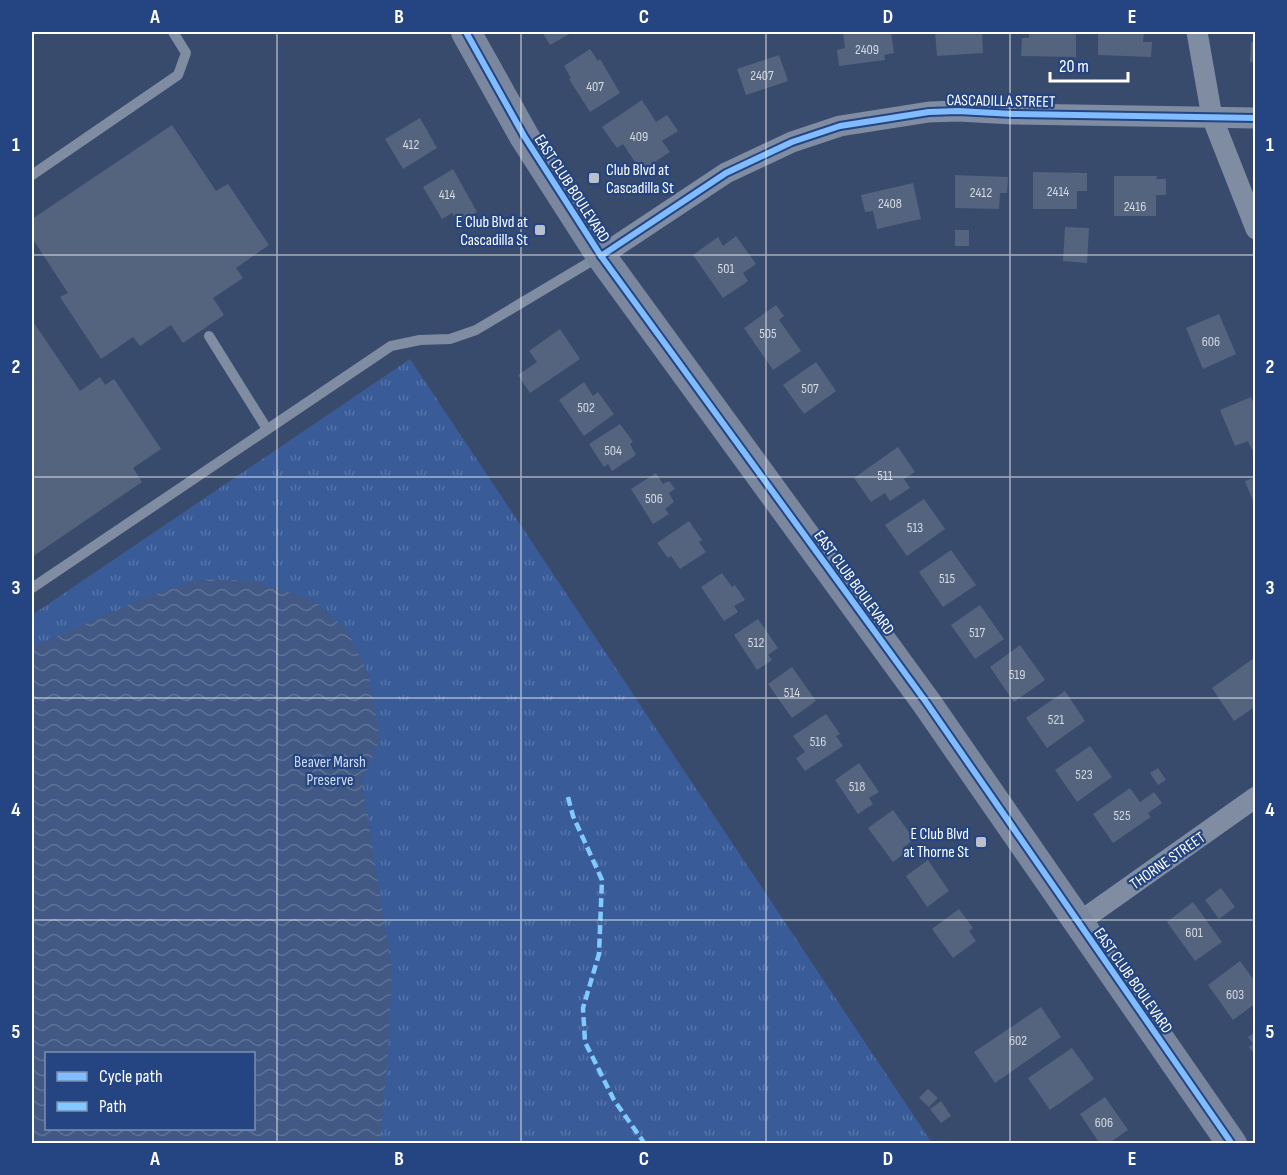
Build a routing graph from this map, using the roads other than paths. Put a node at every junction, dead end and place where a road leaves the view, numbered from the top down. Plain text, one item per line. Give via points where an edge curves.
1 (173, 32) edge
2 (466, 32) edge
3 (1197, 32) edge
4 (1212, 117) junction
5 (1256, 118) edge
6 (32, 175) edge
7 (1256, 229) edge
8 (601, 256) junction
9 (209, 336) dead end
10 (267, 429) junction
11 (32, 588) edge
12 (1256, 797) edge
13 (1078, 923) junction
14 (1232, 1143) edge

1 - 6 lane via 186,53 178,75
2 - 8 street, EAST CLUB BOULEVARD via 524,136
3 - 4 street
4 - 5 street, CASCADILLA STREET
4 - 7 street
4 - 8 street, CASCADILLA STREET via 958,111 840,126 792,142 726,173
8 - 10 lane via 476,330 450,339 420,339 391,346
8 - 13 street, EAST CLUB BOULEVARD via 926,702
9 - 10 lane
10 - 11 lane
12 - 13 street, THORNE STREET
13 - 14 street, EAST CLUB BOULEVARD

